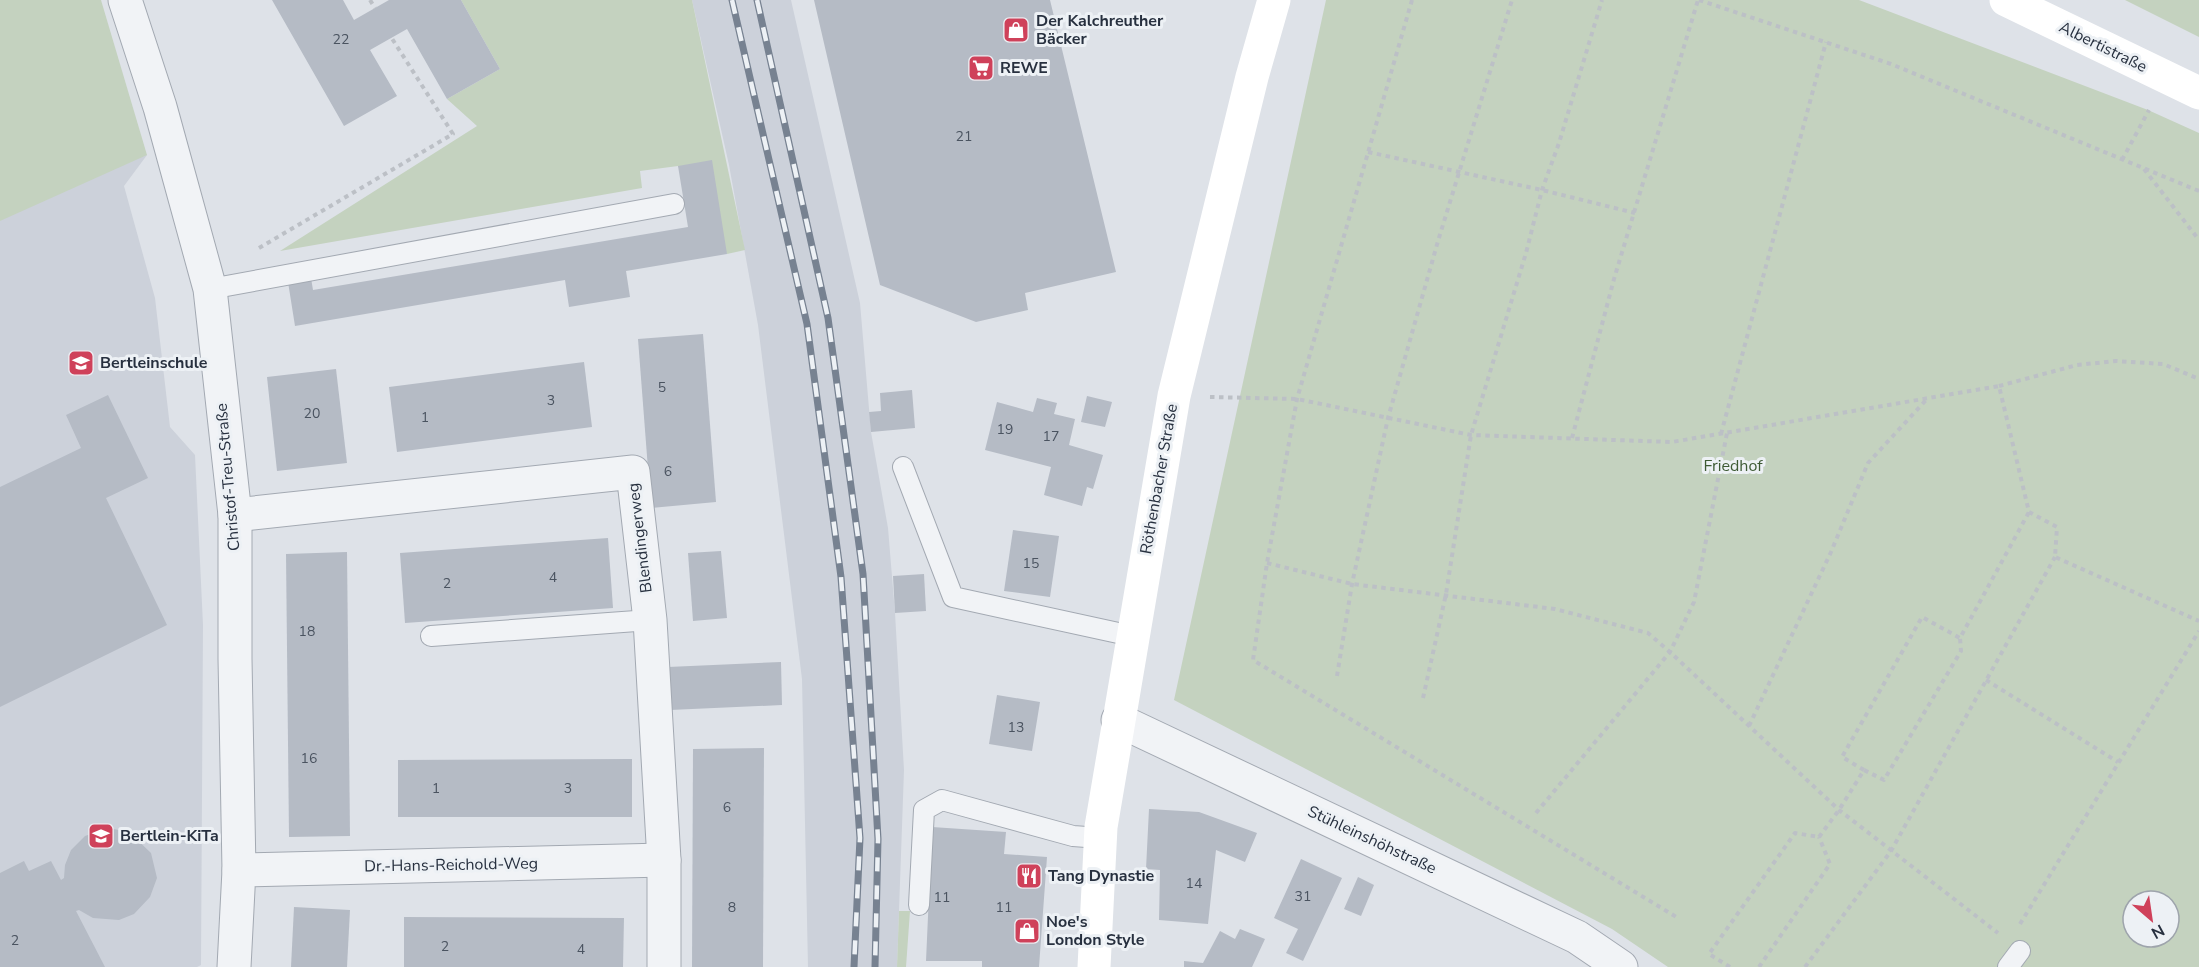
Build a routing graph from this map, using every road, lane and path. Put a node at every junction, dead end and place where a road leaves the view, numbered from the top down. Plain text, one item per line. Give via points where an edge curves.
1 (125, 0) edge
2 (370, 0) edge
3 (1274, 0) edge
4 (1413, 0) edge
5 (1512, 0) edge
6 (1602, 0) edge
7 (1699, 0) edge
8 (2006, 0) edge
9 (375, 8) dead end
10 (391, 37) dead end
11 (1826, 42) junction
12 (2166, 77) junction
13 (2199, 93) edge
14 (1368, 152) junction
15 (2122, 160) junction
16 (2144, 169) junction
17 (1460, 172) junction
18 (1542, 190) junction
19 (2199, 191) edge
20 (674, 204) dead end
21 (1635, 213) junction
22 (2199, 240) edge
23 (257, 280) junction
24 (210, 289) junction
25 (2199, 379) edge
26 (1999, 386) junction
27 (1174, 396) junction
28 (1928, 398) junction
29 (1297, 399) junction
30 (1388, 418) junction
31 (1727, 432) junction
32 (1721, 434) junction
33 (1471, 435) junction
34 (1572, 438) junction
35 (903, 467) dead end
36 (2029, 512) junction
37 (235, 515) junction
38 (2055, 557) junction
39 (1267, 563) junction
40 (1353, 584) junction
41 (1446, 594) junction
42 (650, 620) junction
43 (2199, 621) edge
44 (2199, 631) edge
45 (431, 636) dead end
46 (1132, 636) junction
47 (1960, 638) junction
48 (1670, 652) junction
49 (1336, 676) dead end
50 (1986, 680) junction
51 (1423, 698) dead end
52 (1118, 720) junction
53 (1749, 726) junction
54 (2118, 762) junction
55 (1864, 770) junction
56 (1839, 810) junction
57 (1536, 813) dead end
58 (1819, 837) junction
59 (1100, 838) junction
60 (1892, 851) junction
61 (664, 860) junction
62 (239, 870) junction
63 (919, 905) dead end
64 (1678, 918) dead end
65 (2014, 947) junction
66 (234, 967) edge
67 (664, 967) edge
68 (1094, 967) edge
69 (1621, 967) edge
70 (1730, 967) edge
71 (1759, 967) edge
72 (1805, 967) edge
73 (2008, 967) edge

1 - 24 street, Christof-Treu-Straße via 160,107
2 - 9 path
3 - 27 main road, Röthenbacher Straße
4 - 14 path
5 - 17 path
6 - 18 path
7 - 11 path
7 - 21 path
8 - 12 main road, Albertistraße
10 - 23 path via 453,134 251,253
11 - 15 path via 1891,64
11 - 32 path
12 - 13 main road, Albertistraße
12 - 15 path
14 - 17 path
14 - 29 path
15 - 16 path
16 - 19 path
16 - 22 path
17 - 18 path
17 - 30 path
18 - 21 path
18 - 33 path
20 - 23 lane
21 - 34 path
23 - 24 lane
24 - 37 street, Christof-Treu-Straße
25 - 26 path via 2163,364 2116,361 2077,364
26 - 28 path
26 - 36 path
27 - 29 path
27 - 46 main road, Röthenbacher Straße
28 - 31 path
28 - 53 path via 1868,463
29 - 30 path
29 - 39 path
30 - 33 path
30 - 40 path
31 - 32 path
31 - 48 path via 1694,602
32 - 34 path via 1672,442
33 - 34 path
33 - 41 path
35 - 46 lane via 953,597
36 - 38 path via 2057,527
36 - 47 path
37 - 42 street, Blendingerweg via 633,472
37 - 62 street, Christof-Treu-Straße
38 - 43 path
38 - 50 path
39 - 40 path
39 - 64 path via 1253,660
40 - 41 path
40 - 49 path
41 - 48 path via 1555,609 1648,633
41 - 51 path
42 - 45 lane
42 - 61 street, Blendingerweg
44 - 54 path
46 - 52 main road, Röthenbacher Straße
47 - 55 path via 1961,651 1884,780
47 - 55 path via 1922,617 1842,757
48 - 53 path
48 - 57 path
50 - 54 path
50 - 60 path
52 - 59 main road, Röthenbacher Straße
52 - 69 street, Stühleinshöhstraße via 1577,937
53 - 56 path
54 - 65 path
55 - 56 path
56 - 58 path
56 - 60 path
58 - 70 path via 1795,833 1709,954
58 - 71 path via 1830,864
59 - 63 lane via 1073,836 942,800 924,810
59 - 68 main road, Röthenbacher Straße
60 - 65 path
60 - 72 path
61 - 62 street, Dr.-Hans-Reichold-Weg
61 - 67 street, Blendingerweg
62 - 66 street, Christof-Treu-Straße
65 - 73 lane

